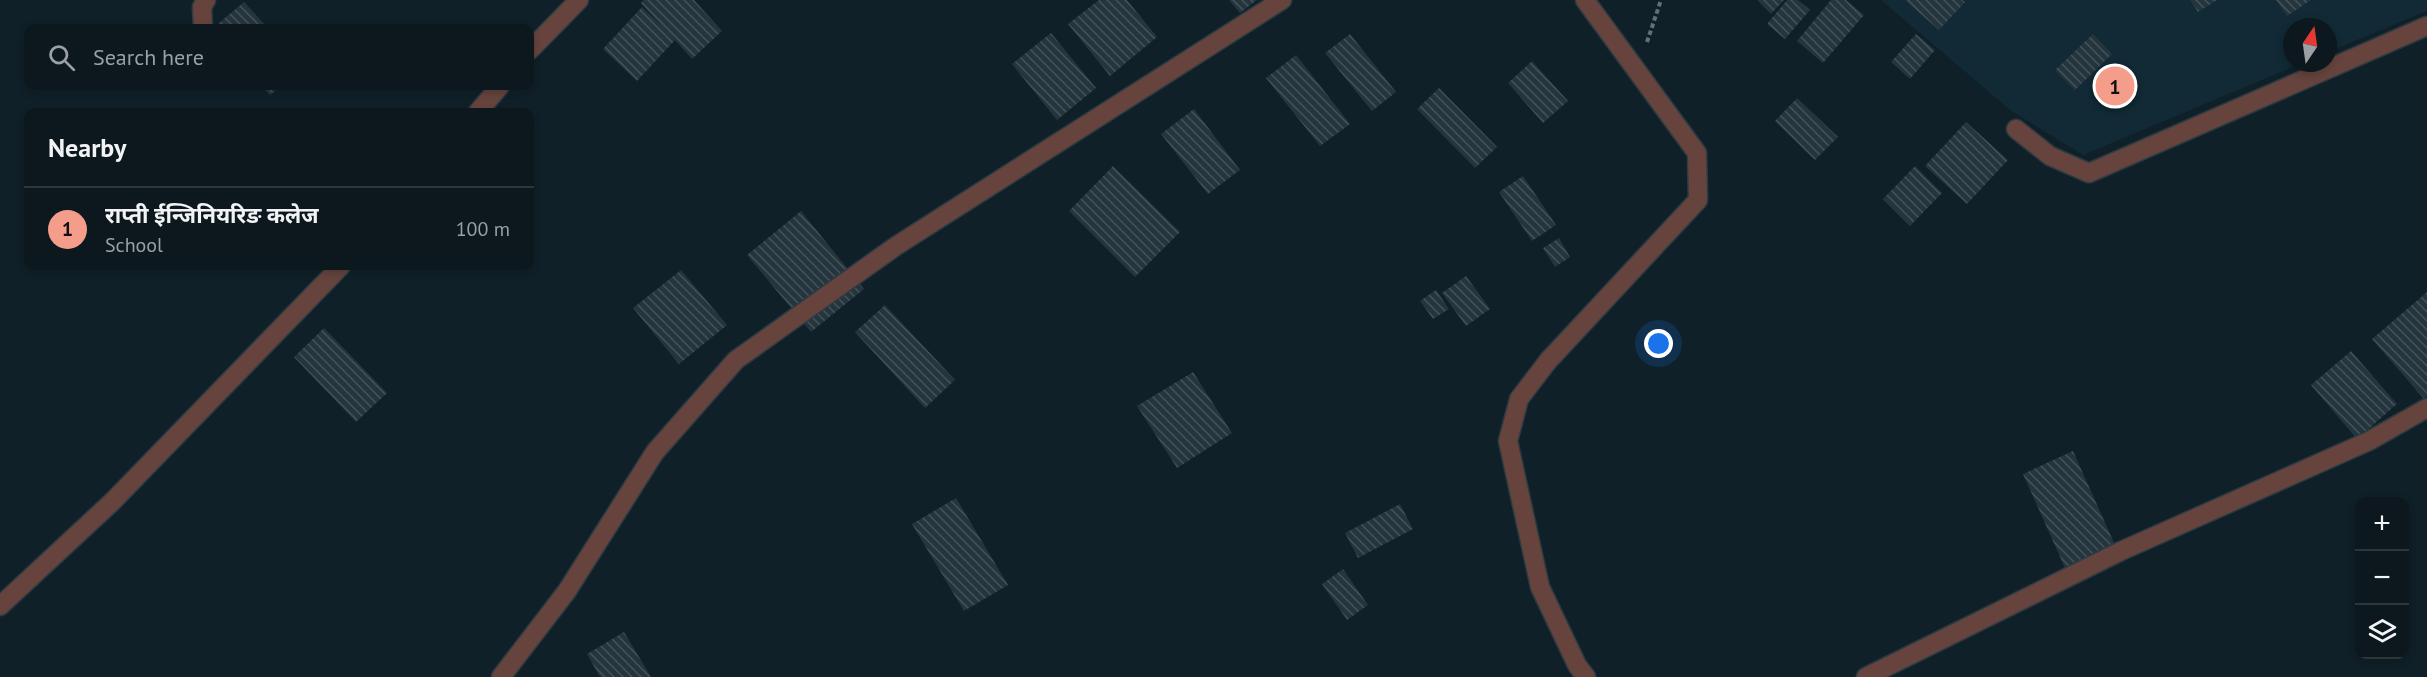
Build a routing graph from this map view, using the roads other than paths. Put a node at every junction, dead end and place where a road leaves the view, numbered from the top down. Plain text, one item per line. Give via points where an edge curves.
1 (206, 0) edge
2 (579, 0) edge
3 (1282, 0) edge
4 (1585, 0) edge
5 (203, 24) edge
6 (2427, 26) edge
7 (534, 46) edge
8 (497, 90) edge
9 (481, 108) edge
10 (2016, 129) dead end
11 (337, 270) edge
12 (2427, 408) edge
13 (0, 606) edge
14 (501, 677) edge
15 (1586, 677) edge
16 (1866, 677) edge

1 - 5 street via 202,7
2 - 7 street
3 - 14 street via 896,246 736,360 655,452 567,591
4 - 15 street via 1697,153 1698,200 1548,361 1519,399 1508,441 1540,587
6 - 10 street via 2089,173 2050,156
8 - 9 street
11 - 13 street via 113,501
12 - 16 street via 2369,441 2121,551

